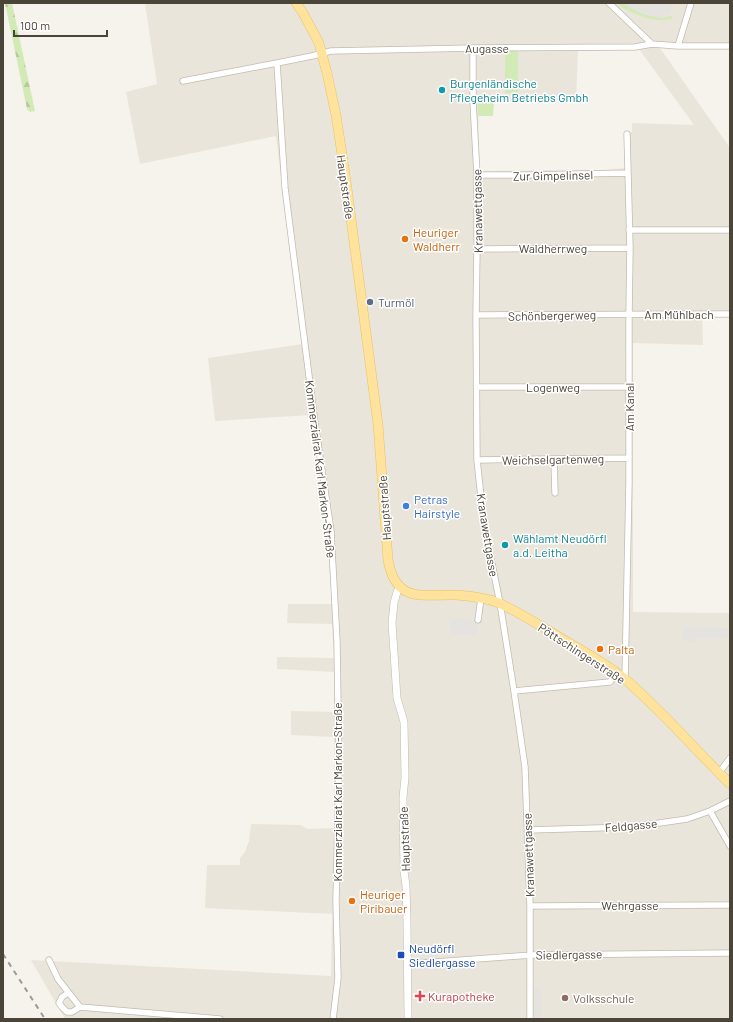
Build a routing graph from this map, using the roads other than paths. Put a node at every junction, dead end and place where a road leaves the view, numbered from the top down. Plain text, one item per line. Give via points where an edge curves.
1 (296, 3) edge
2 (609, 3) edge
3 (691, 3) edge
4 (652, 44) junction
5 (678, 46) junction
6 (730, 46) edge
7 (473, 48) junction
8 (322, 54) junction
9 (277, 63) junction
10 (183, 81) dead end
11 (627, 134) dead end
12 (628, 173) junction
13 (477, 175) junction
14 (629, 230) junction
15 (730, 230) edge
16 (477, 248) junction
17 (630, 248) junction
18 (629, 314) junction
19 (730, 314) edge
20 (476, 316) junction
21 (629, 386) junction
22 (477, 387) junction
23 (629, 458) junction
24 (554, 459) junction
25 (477, 460) junction
26 (554, 493) dead end
27 (400, 587) junction
28 (481, 598) junction
29 (500, 603) junction
30 (478, 620) dead end
31 (616, 672) junction
32 (625, 679) junction
33 (514, 691) junction
34 (730, 758) edge
35 (719, 773) junction
36 (730, 784) edge
37 (730, 800) edge
38 (710, 811) junction
39 (528, 830) junction
40 (730, 846) edge
41 (730, 905) edge
42 (530, 906) junction
43 (730, 953) edge
44 (531, 955) junction
45 (49, 960) dead end
46 (408, 964) junction
47 (68, 993) junction
48 (80, 1007) junction
49 (220, 1019) edge
50 (333, 1019) edge
51 (408, 1019) edge
52 (530, 1019) edge

1 - 8 main road, Hauptstraße via 319,43
2 - 4 street
3 - 5 street
4 - 5 street, Augasse
4 - 7 street, Augasse via 634,47
5 - 6 street, Augasse
7 - 8 street, Augasse via 331,51
7 - 13 street, Kranawettgasse
8 - 9 street
8 - 27 main road, Hauptstraße via 336,115 346,181 378,424 388,560 390,571
9 - 10 street
9 - 50 street, Kommerzialrat Karl Markon-Straße via 285,188 331,531 337,642 339,772 336,901 338,978
11 - 12 street, Am Kanal
12 - 13 street, Zur Gimpelinsel
12 - 14 street, Am Kanal
13 - 16 street, Kranawettgasse
14 - 15 street
14 - 17 street, Am Kanal
16 - 17 street, Waldherrweg
16 - 20 street, Kranawettgasse
17 - 18 street, Am Kanal
18 - 19 street, Am Mühlbach
18 - 20 street, Schönbergerweg
18 - 21 street, Am Kanal
20 - 22 street, Kranawettgasse
21 - 22 street, Logenweg
21 - 23 street, Am Kanal
22 - 25 street, Kranawettgasse
23 - 24 street, Weichselgartenweg
23 - 32 street, Am Kanal
24 - 25 street, Weichselgartenweg
24 - 26 street
25 - 29 street, Kranawettgasse via 484,525
27 - 28 main road, Pöttschingerstraße via 420,595
27 - 46 street, Hauptstraße via 394,603 392,623 397,698 404,722 404,871
28 - 29 main road, Pöttschingerstraße
28 - 30 street
29 - 31 main road, Pöttschingerstraße
29 - 33 street, Kranawettgasse
31 - 32 main road, Pöttschingerstraße
31 - 33 street via 610,682
32 - 35 main road, Pöttschingerstraße
33 - 39 street, Kranawettgasse via 525,766
34 - 35 street
35 - 36 main road, Pöttschingerstraße
37 - 38 street, Feldgasse
38 - 39 street, Feldgasse via 687,819 632,826
38 - 40 street
39 - 42 street, Kranawettgasse
41 - 42 street, Wehrgasse
42 - 44 street, Kranawettgasse
43 - 44 street, Siedlergasse
44 - 46 street, Siedlergasse
44 - 52 street, Kranawettgasse
45 - 47 street
46 - 51 street, Hauptstraße
47 - 48 street
47 - 48 street via 59,1003 62,1007 67,1012
48 - 49 street

